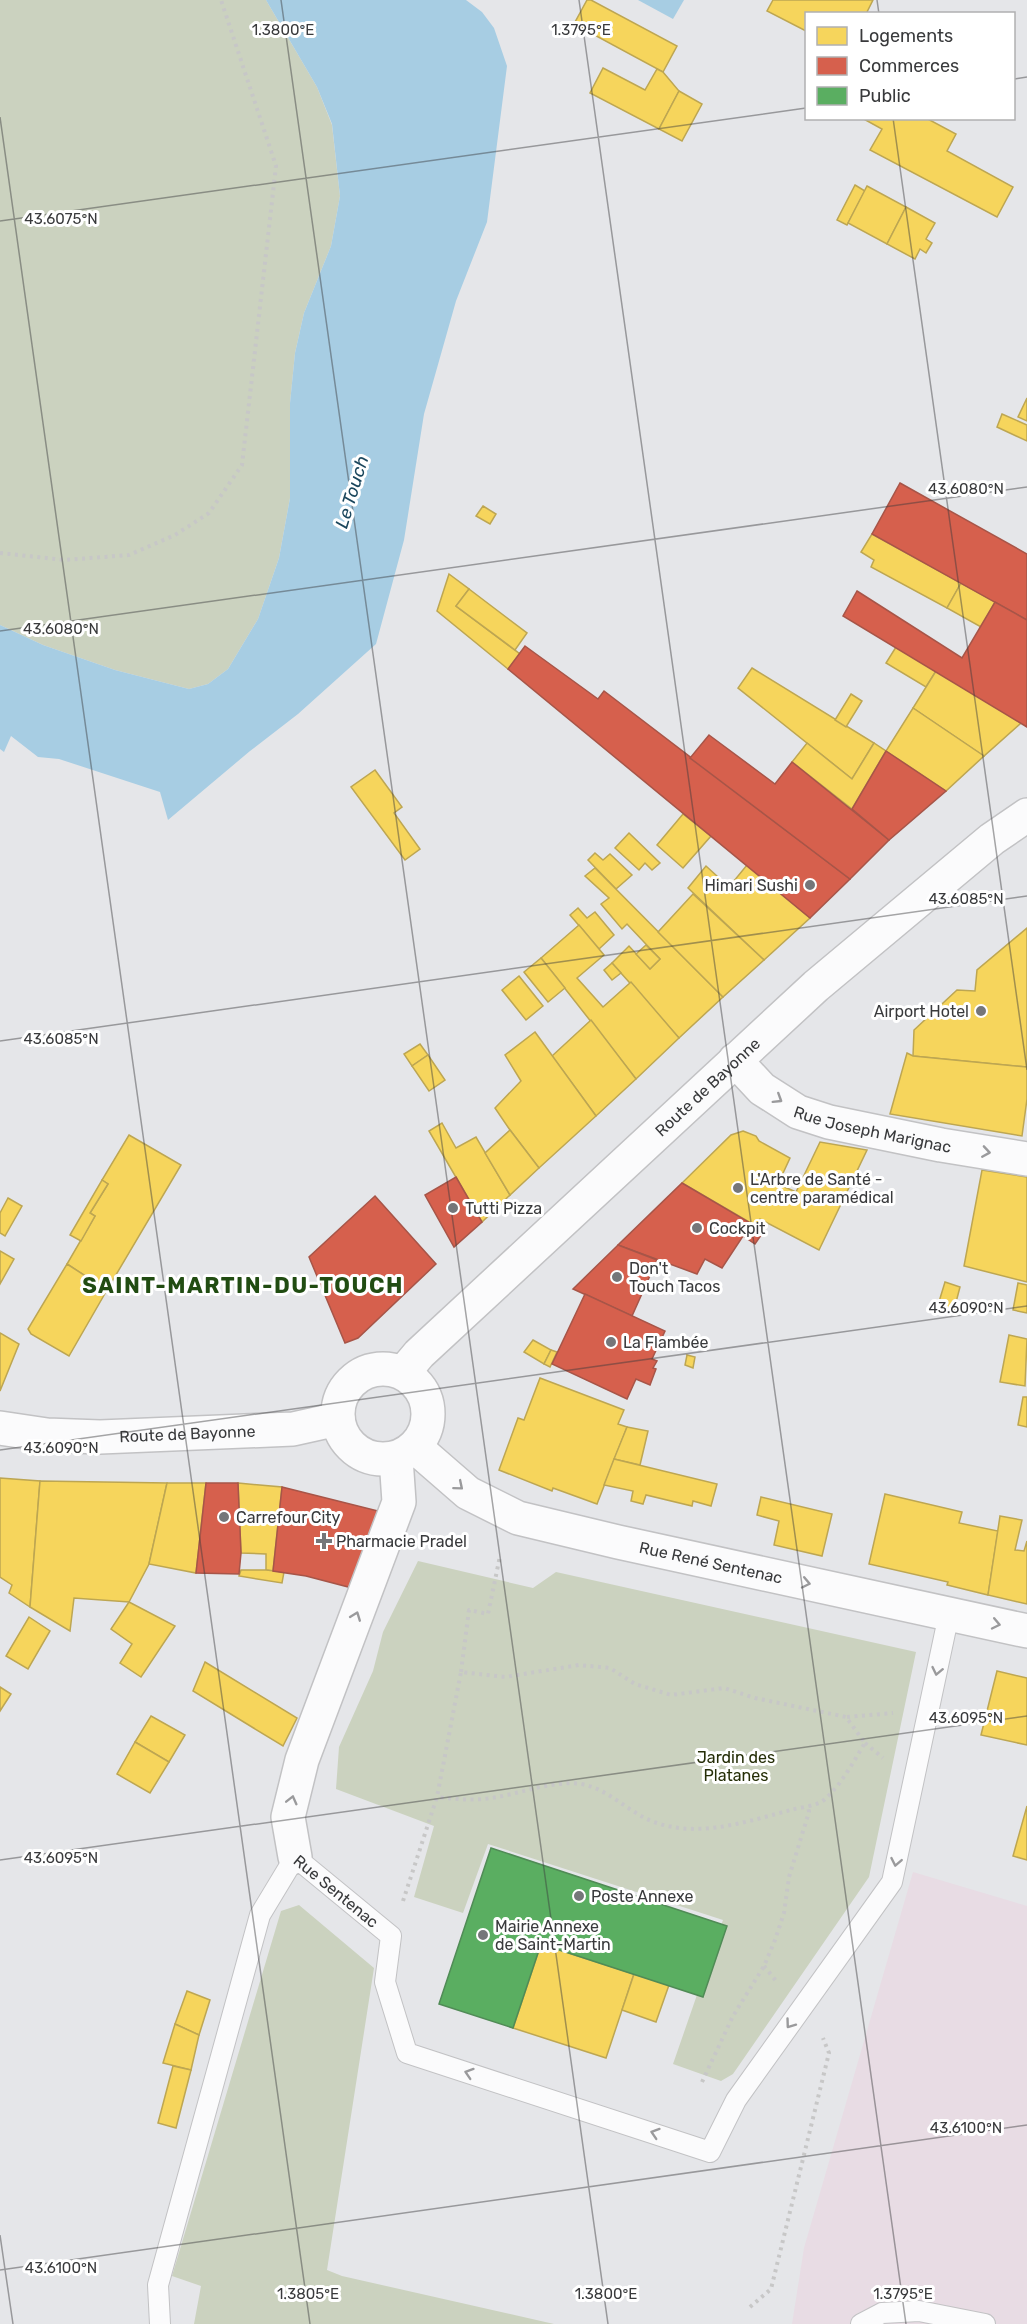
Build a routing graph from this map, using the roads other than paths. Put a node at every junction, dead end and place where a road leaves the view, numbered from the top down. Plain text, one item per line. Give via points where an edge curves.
1 (1027, 815) edge
2 (735, 1060) junction
3 (1027, 1159) edge
4 (403, 1373) junction
5 (338, 1419) junction
6 (0, 1428) edge
7 (405, 1452) junction
8 (949, 1614) junction
9 (1027, 1631) edge
10 (295, 1857) junction
11 (160, 2324) edge
12 (861, 2324) edge
13 (985, 2324) edge

1 - 2 street, Route de Bayonne via 992,839
2 -> 3 street, Rue Joseph Marignac via 762,1089 798,1112 941,1145
2 - 4 street, Route de Bayonne
4 - 5 street via 372,1370 357,1377 346,1388
4 - 7 street via 420,1387 428,1407 427,1429
5 - 6 street, Route de Bayonne via 293,1429 100,1437
5 - 7 street via 348,1442 358,1452 370,1457
7 -> 8 street, Rue René Sentenac via 468,1493 518,1518
10 -> 7 street, Rue Sentenac via 288,1817 302,1760 399,1502
8 -> 9 street, Rue René Sentenac
8 -> 10 lane, Rue Sentenac via 892,1882 736,2100 710,2152 407,2053 385,1982 391,1936
10 - 11 lane via 260,1915 158,2285
12 - 13 lane via 882,2313 919,2311

